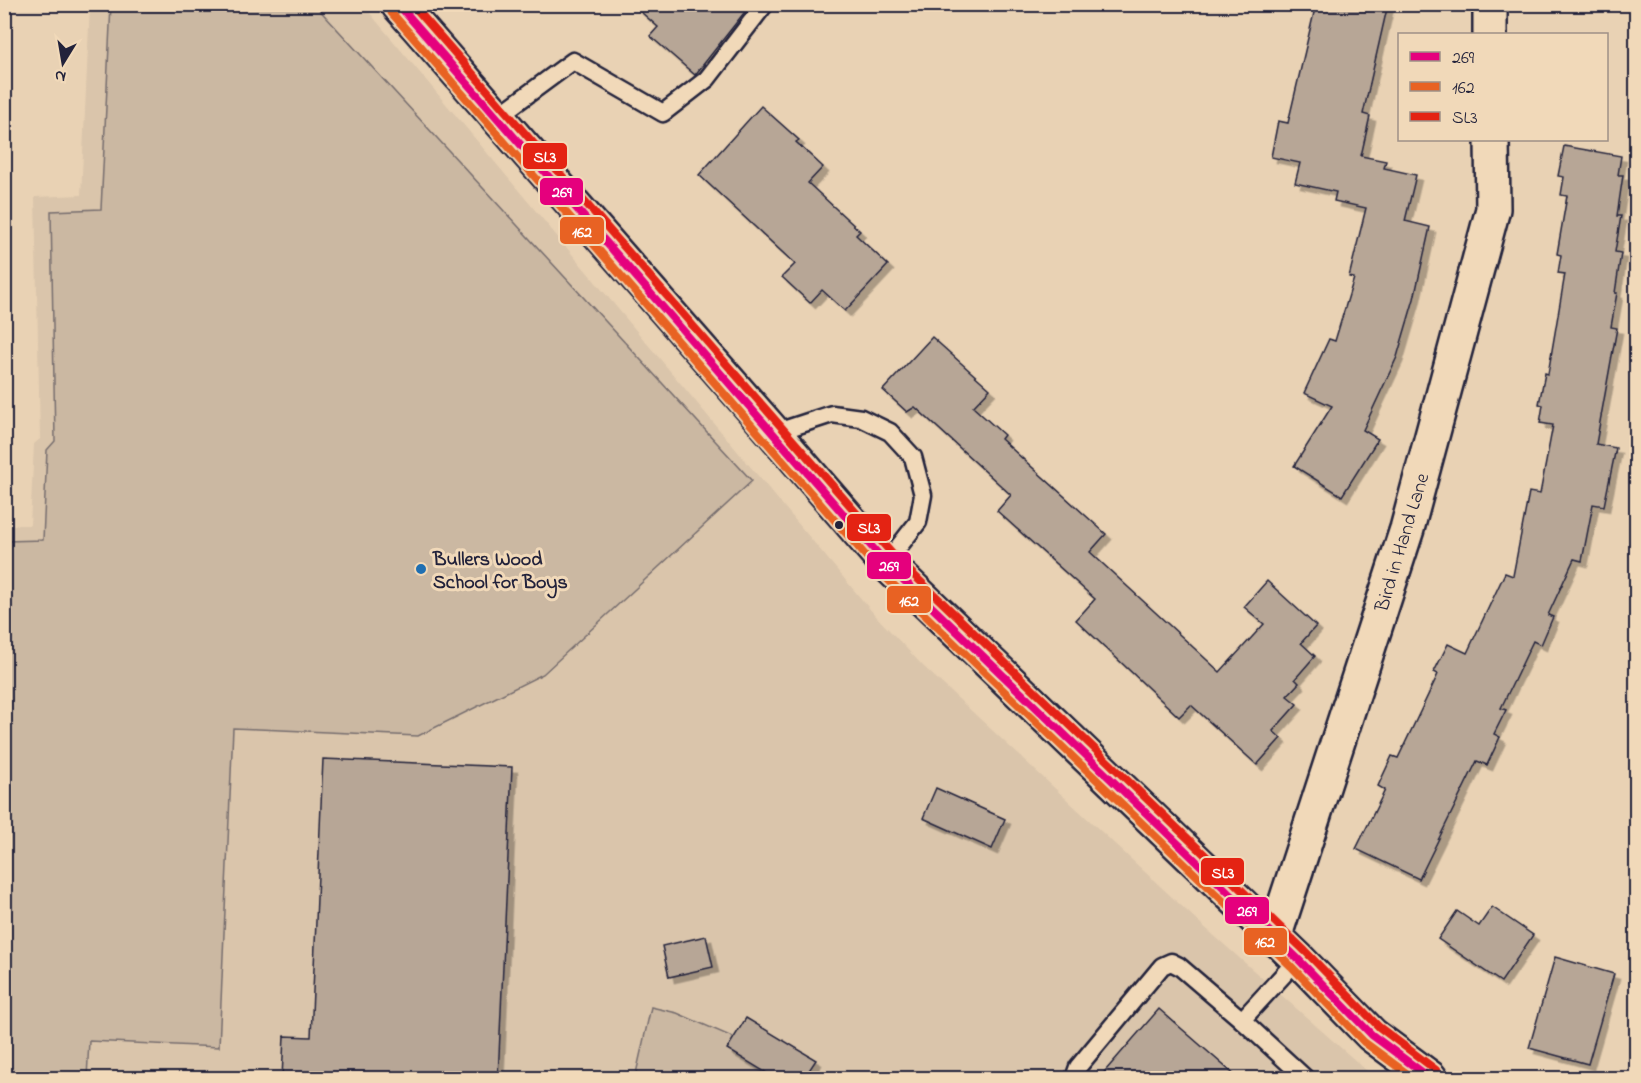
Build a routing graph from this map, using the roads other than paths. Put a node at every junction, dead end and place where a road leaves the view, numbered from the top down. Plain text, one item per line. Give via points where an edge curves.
1 (398, 4) edge
2 (765, 4) edge
3 (1490, 4) edge
4 (1490, 33) edge
5 (497, 117) junction
6 (1492, 141) edge
7 (774, 433) junction
8 (886, 563) junction
9 (1286, 949) junction
10 (1242, 1020) junction
11 (1074, 1078) edge
12 (1305, 1078) edge
13 (1430, 1078) edge

1 - 5 main road
2 - 5 lane via 707,79 663,113 573,61
3 - 4 main road
5 - 7 main road
6 - 9 main road, Bird in Hand Lane via 1493,209 1407,529
7 - 8 main road
7 - 8 lane via 832,414 861,418 890,432 913,457 923,495 918,522
8 - 9 main road
9 - 10 lane
9 - 13 main road via 1372,1035
10 - 11 lane via 1171,962 1162,966 1078,1067
10 - 12 lane

